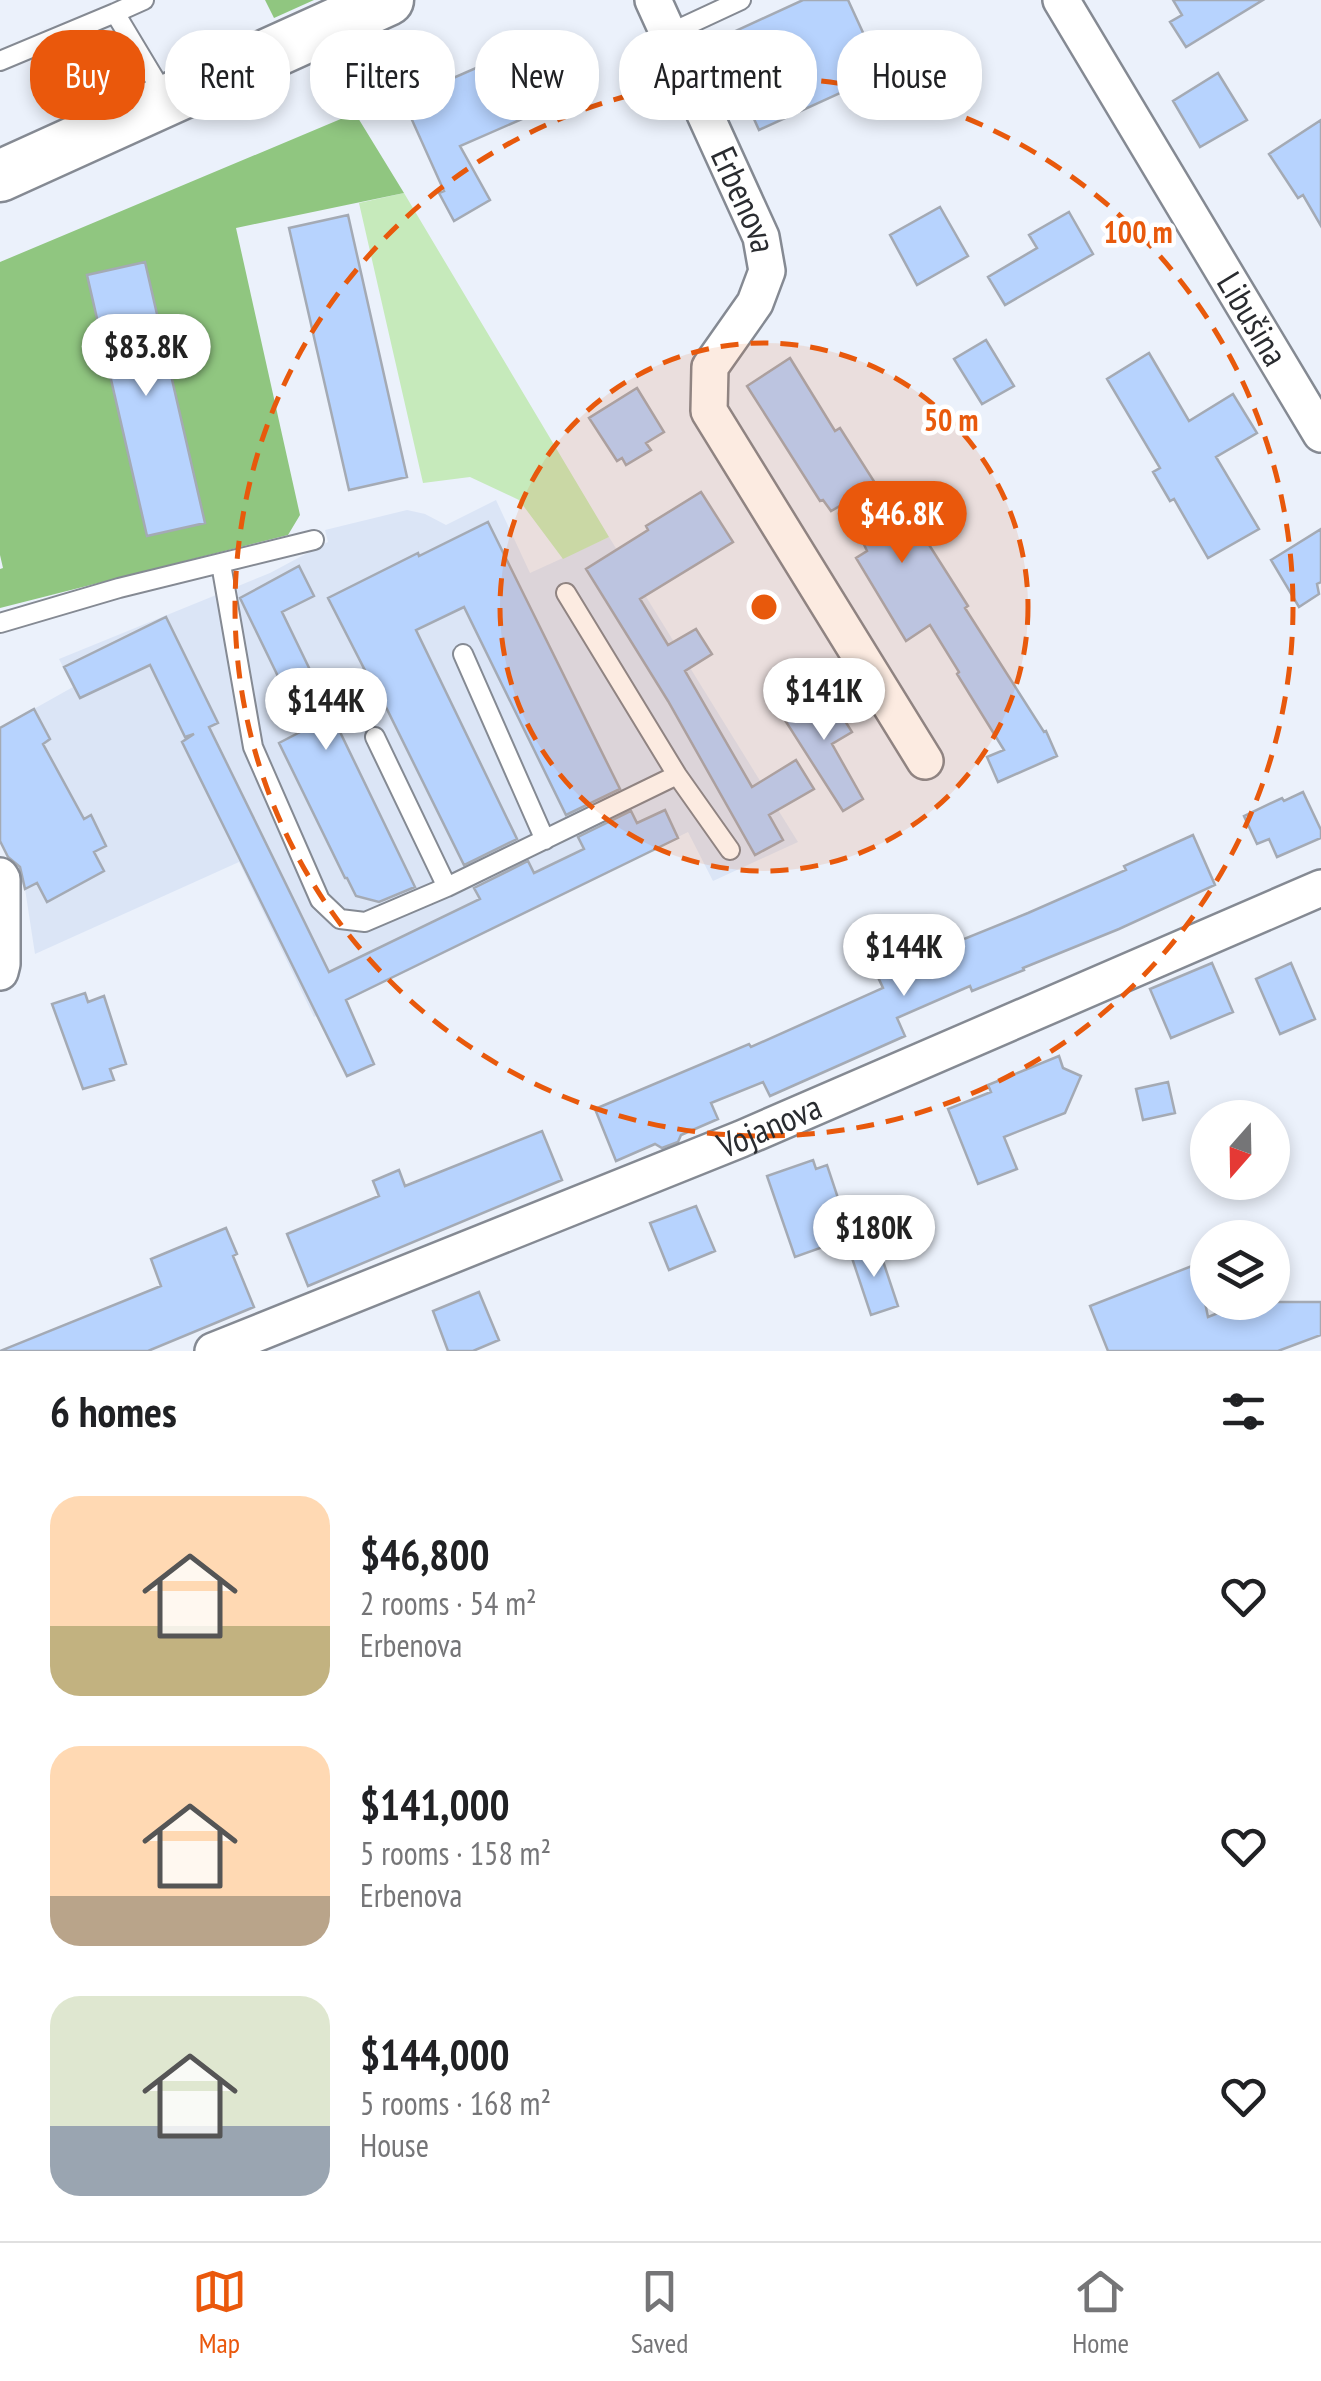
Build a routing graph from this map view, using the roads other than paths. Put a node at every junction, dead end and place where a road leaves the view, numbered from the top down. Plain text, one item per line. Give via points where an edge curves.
1 (144, 0) edge
2 (388, 0) edge
3 (653, 0) edge
4 (741, 0) edge
5 (1061, 0) edge
6 (115, 13) junction
7 (666, 30) edge
8 (677, 30) edge
9 (290, 43) edge
10 (0, 61) edge
11 (165, 96) edge
12 (165, 98) edge
13 (708, 120) edge
14 (0, 176) edge
15 (1321, 434) edge
16 (314, 540) dead end
17 (221, 564) junction
18 (566, 593) dead end
19 (0, 624) edge
20 (462, 654) dead end
21 (375, 737) dead end
22 (924, 761) dead end
23 (677, 774) junction
24 (546, 840) junction
25 (730, 850) dead end
26 (0, 876) edge
27 (447, 887) junction
28 (1321, 888) edge
29 (0, 972) edge
30 (213, 1351) edge

1 - 6 lane
2 - 9 main road
3 - 7 street, Erbenova
4 - 8 lane
5 - 15 street, Libušina
6 - 10 lane
6 - 11 lane
12 - 14 main road
13 - 22 street, Erbenova via 761,236 766,271 755,303 710,366 709,411
16 - 17 lane
17 - 19 lane
17 - 27 lane via 253,747 320,900 340,919 365,922
18 - 23 lane
20 - 24 lane
21 - 27 lane
23 - 24 lane
23 - 25 lane
24 - 27 lane
26 - 29 street
28 - 30 street, Vojanova via 741,1139

